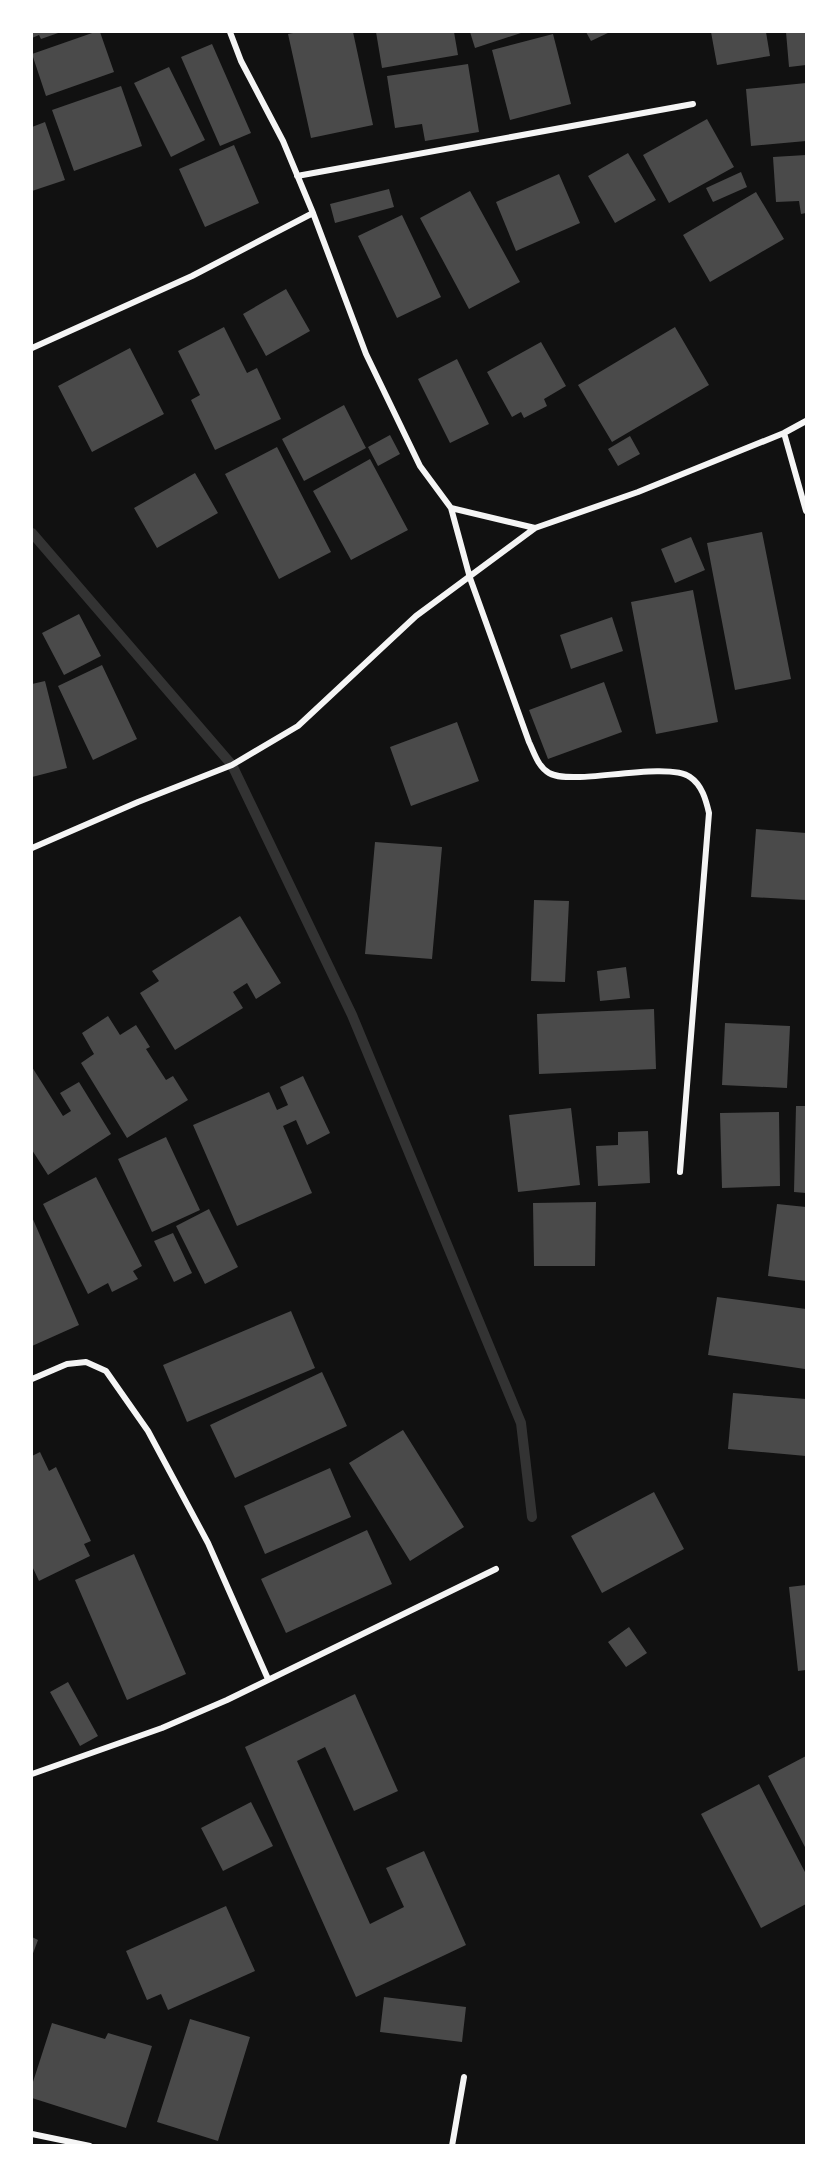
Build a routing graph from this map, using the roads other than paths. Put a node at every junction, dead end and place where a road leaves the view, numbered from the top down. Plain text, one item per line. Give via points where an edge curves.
1 (230, 32) edge
2 (693, 104) dead end
3 (297, 176) junction
4 (313, 213) junction
5 (32, 348) edge
6 (807, 421) edge
7 (784, 433) junction
8 (451, 508) junction
9 (807, 511) edge
10 (536, 528) junction
11 (470, 578) junction
12 (32, 848) edge
13 (680, 1172) dead end
14 (32, 1379) edge
15 (496, 1569) dead end
16 (268, 1679) junction
17 (32, 1774) edge
18 (464, 2077) dead end
19 (32, 2134) edge
20 (90, 2145) edge
21 (452, 2145) edge

1 - 3 street
2 - 3 street
3 - 4 street
4 - 5 street via 192,276
4 - 8 street via 366,354 420,466
6 - 7 street
7 - 9 street
7 - 10 street
8 - 10 street
8 - 11 street
10 - 11 street
11 - 12 street via 401,629 298,726 232,765
11 - 13 street via 529,742 548,772 560,777 590,777 676,771 690,777 706,799 709,813
14 - 16 street via 67,1364 86,1362 106,1371 148,1431 208,1543
15 - 16 street
16 - 17 street via 162,1728
18 - 21 street
19 - 20 street

